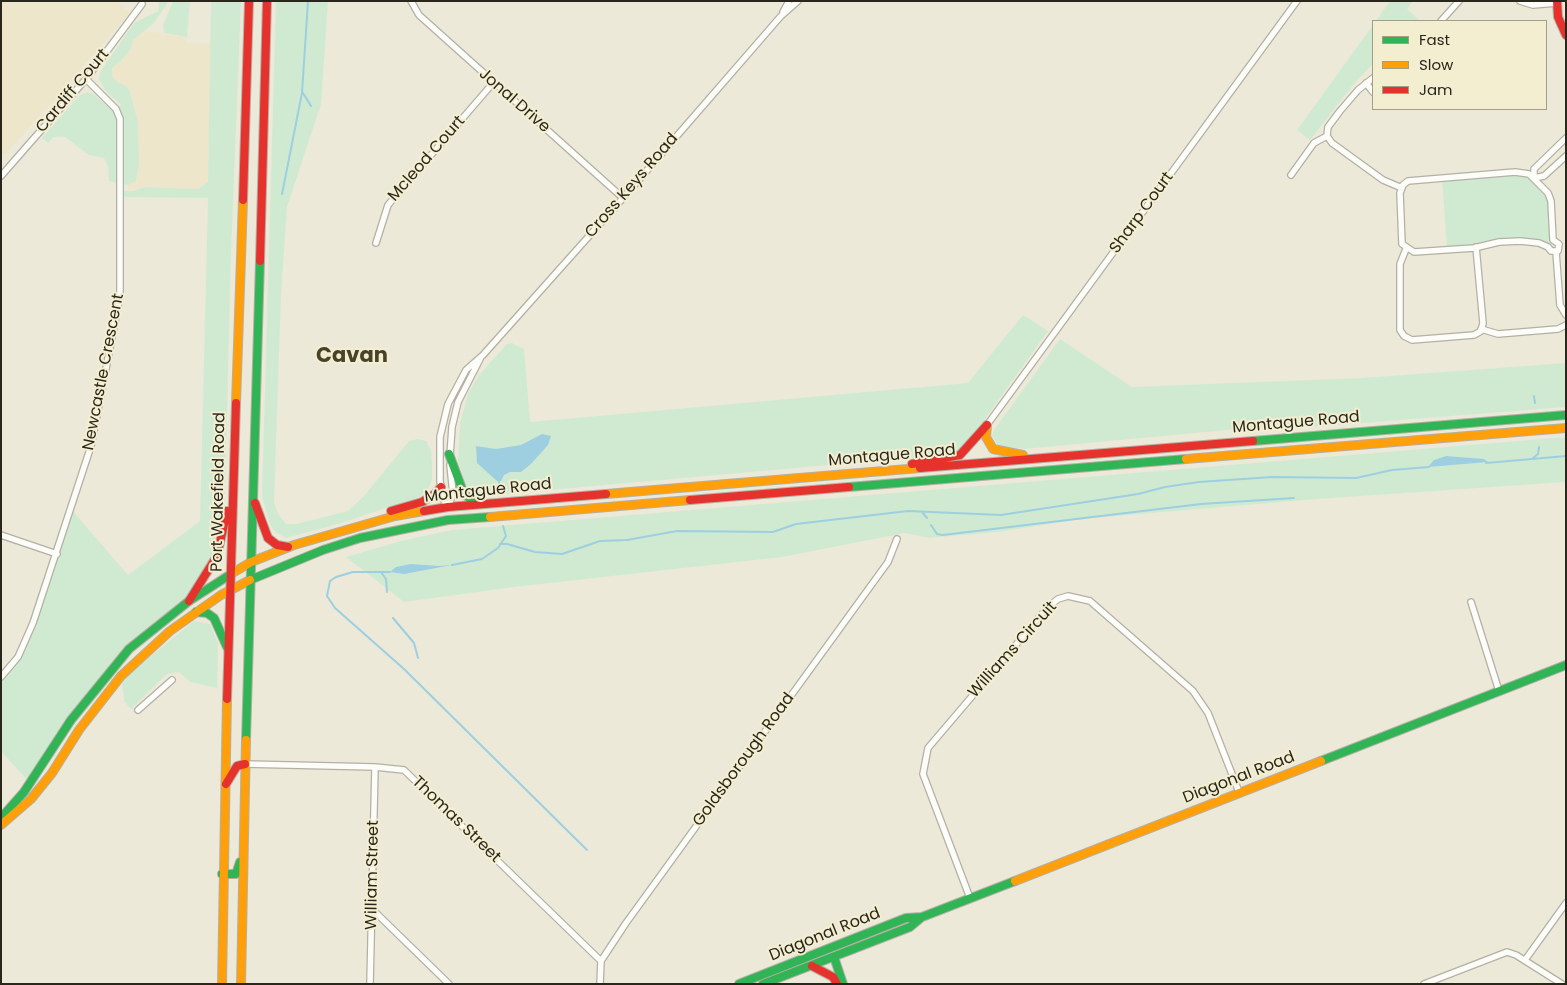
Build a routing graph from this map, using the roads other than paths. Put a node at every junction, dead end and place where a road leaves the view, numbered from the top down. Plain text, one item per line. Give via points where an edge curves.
1 (249, 1) edge
2 (267, 1) edge
3 (411, 1) edge
4 (789, 1) edge
5 (798, 1) edge
6 (1297, 1) edge
7 (1459, 1) edge
8 (1520, 1) edge
9 (1557, 2) edge
10 (142, 4) dead end
11 (781, 16) junction
12 (1442, 20) edge
13 (1566, 35) edge
14 (86, 79) junction
15 (1372, 79) edge
16 (493, 83) junction
17 (1366, 83) junction
18 (1372, 91) edge
19 (1327, 136) junction
20 (1566, 138) edge
21 (1566, 156) edge
22 (1291, 175) dead end
23 (1, 176) edge
24 (1534, 178) junction
25 (1402, 188) junction
26 (623, 198) junction
27 (1552, 240) junction
28 (376, 243) dead end
29 (1563, 245) edge
30 (1476, 247) junction
31 (1548, 247) junction
32 (1406, 249) junction
33 (1556, 252) junction
34 (1566, 314) edge
35 (1566, 325) edge
36 (1481, 329) junction
37 (482, 355) junction
38 (1566, 415) edge
39 (987, 425) junction
40 (1566, 428) edge
41 (450, 454) junction
42 (1046, 457) junction
43 (234, 467) junction
44 (888, 470) junction
45 (441, 486) junction
46 (253, 494) junction
47 (477, 504) junction
48 (448, 507) junction
49 (526, 513) junction
50 (409, 526) junction
51 (345, 530) junction
52 (1, 535) edge
53 (897, 538) dead end
54 (288, 547) junction
55 (57, 554) junction
56 (251, 562) junction
57 (231, 574) junction
58 (250, 580) junction
59 (230, 589) junction
60 (189, 601) junction
61 (1471, 602) dead end
62 (196, 612) junction
63 (229, 653) junction
64 (1566, 665) edge
65 (1, 677) edge
66 (172, 680) dead end
67 (100, 681) junction
68 (1499, 691) junction
69 (106, 695) junction
70 (138, 710) dead end
71 (245, 764) junction
72 (375, 767) junction
73 (224, 787) junction
74 (1239, 792) junction
75 (1, 818) edge
76 (1, 825) edge
77 (243, 851) junction
78 (222, 874) junction
79 (970, 898) junction
80 (1566, 904) edge
81 (372, 909) junction
82 (922, 917) junction
83 (812, 955) junction
84 (834, 957) junction
85 (1525, 960) junction
86 (601, 961) junction
87 (812, 966) junction
88 (222, 984) edge
89 (242, 984) edge
90 (370, 984) edge
91 (449, 984) edge
92 (600, 984) edge
93 (740, 984) edge
94 (763, 984) edge
95 (837, 984) edge
96 (843, 984) edge
97 (1424, 984) edge
98 (1562, 984) edge

1 - 43 main road, Port Wakefield Road
2 - 46 main road, Port Wakefield Road
3 - 16 street, Jonal Drive via 419,15
4 - 11 street, Cross Keys Road
5 - 11 street, Cross Keys Road
6 - 39 street, Sharp Court
7 - 12 street
8 - 9 street via 1533,4
9 - 13 main road via 1558,16
10 - 14 street, Cardiff Court
11 - 26 street, Cross Keys Road
14 - 23 street, Cardiff Court
14 - 55 street, Newcastle Crescent via 112,104 120,119 120,296 91,446
15 - 17 street
16 - 26 street, Jonal Drive
16 - 28 street, Mcleod Court via 388,205
17 - 18 street
17 - 19 street via 1328,127
19 - 22 street via 1314,143
19 - 25 street via 1382,179
20 - 24 street via 1534,168
21 - 24 street via 1544,176
24 - 25 street via 1520,172 1421,179 1408,181
24 - 27 street via 1546,188 1550,197
25 - 32 street via 1401,239
26 - 37 street, Cross Keys Road
27 - 29 street
27 - 31 street
29 - 33 street
30 - 31 street via 1518,241
30 - 32 street via 1414,252
30 - 36 street
31 - 33 street
32 - 36 street via 1400,264 1400,330 1404,336 1412,340 1474,335
33 - 34 street via 1560,305
35 - 36 street via 1558,329 1498,334
37 - 41 street, Cross Keys Road via 458,402
37 - 45 street, Cross Keys Road via 466,370 446,410 439,448
38 - 42 main road, Montague Road
39 - 42 main road via 986,437 993,449
39 - 44 main road via 960,455
40 - 49 main road, Montague Road
41 - 47 main road via 464,494
41 - 48 street, Cross Keys Road via 453,494
42 - 44 main road, Montague Road
43 - 57 main road, Port Wakefield Road
43 - 60 main road via 221,546 213,566
44 - 47 main road, Montague Road
45 - 48 street, Cross Keys Road
45 - 51 main road via 422,502 371,517
46 - 54 main road via 268,538 277,545
46 - 56 main road, Port Wakefield Road
47 - 48 main road, Montague Road
48 - 49 main road via 458,513
48 - 50 main road via 430,519
48 - 51 main road, Montague Road via 394,516
49 - 50 main road, Montague Road
50 - 58 main road, Montague Road via 324,550
51 - 54 main road, Montague Road
52 - 55 street
53 - 86 street, Goldsborough Road via 888,562
54 - 56 main road, Montague Road
55 - 65 street, Newcastle Crescent via 18,657
56 - 57 main road, Montague Road
56 - 58 main road, Port Wakefield Road
57 - 59 main road, Port Wakefield Road
57 - 60 main road, Montague Road
58 - 59 main road, Montague Road
58 - 71 main road, Port Wakefield Road
59 - 62 main road, Montague Road
59 - 63 main road, Port Wakefield Road
60 - 67 main road via 130,649
61 - 68 street
62 - 63 main road via 207,613 214,618
62 - 69 main road, Montague Road via 150,649
63 - 73 main road, Port Wakefield Road
64 - 68 main road, Diagonal Road
66 - 70 street
67 - 69 main road
67 - 75 main road via 24,792
68 - 74 main road, Diagonal Road
69 - 76 main road, Montague Road via 47,780
71 - 72 street, Thomas Street
71 - 73 main road via 237,766
71 - 77 main road, Port Wakefield Road
72 - 81 street, William Street
72 - 86 street, Thomas Street via 404,770
73 - 78 main road, Port Wakefield Road
74 - 79 main road, Diagonal Road
74 - 79 street, Williams Circuit via 1208,713 1193,691 1090,601 1068,596 1058,599 928,748 923,774
77 - 78 main road via 236,874
77 - 89 main road, Port Wakefield Road
78 - 88 main road, Port Wakefield Road
79 - 82 main road, Diagonal Road
80 - 85 street
81 - 90 street, William Street
81 - 91 street
82 - 83 main road, Diagonal Road via 906,918
82 - 84 main road, Diagonal Road via 910,927
83 - 84 main road
83 - 93 main road, Diagonal Road
84 - 87 main road, Diagonal Road
84 - 96 main road
85 - 97 street via 1507,952
85 - 98 street
86 - 92 street
87 - 94 main road, Diagonal Road
87 - 95 main road via 833,977

